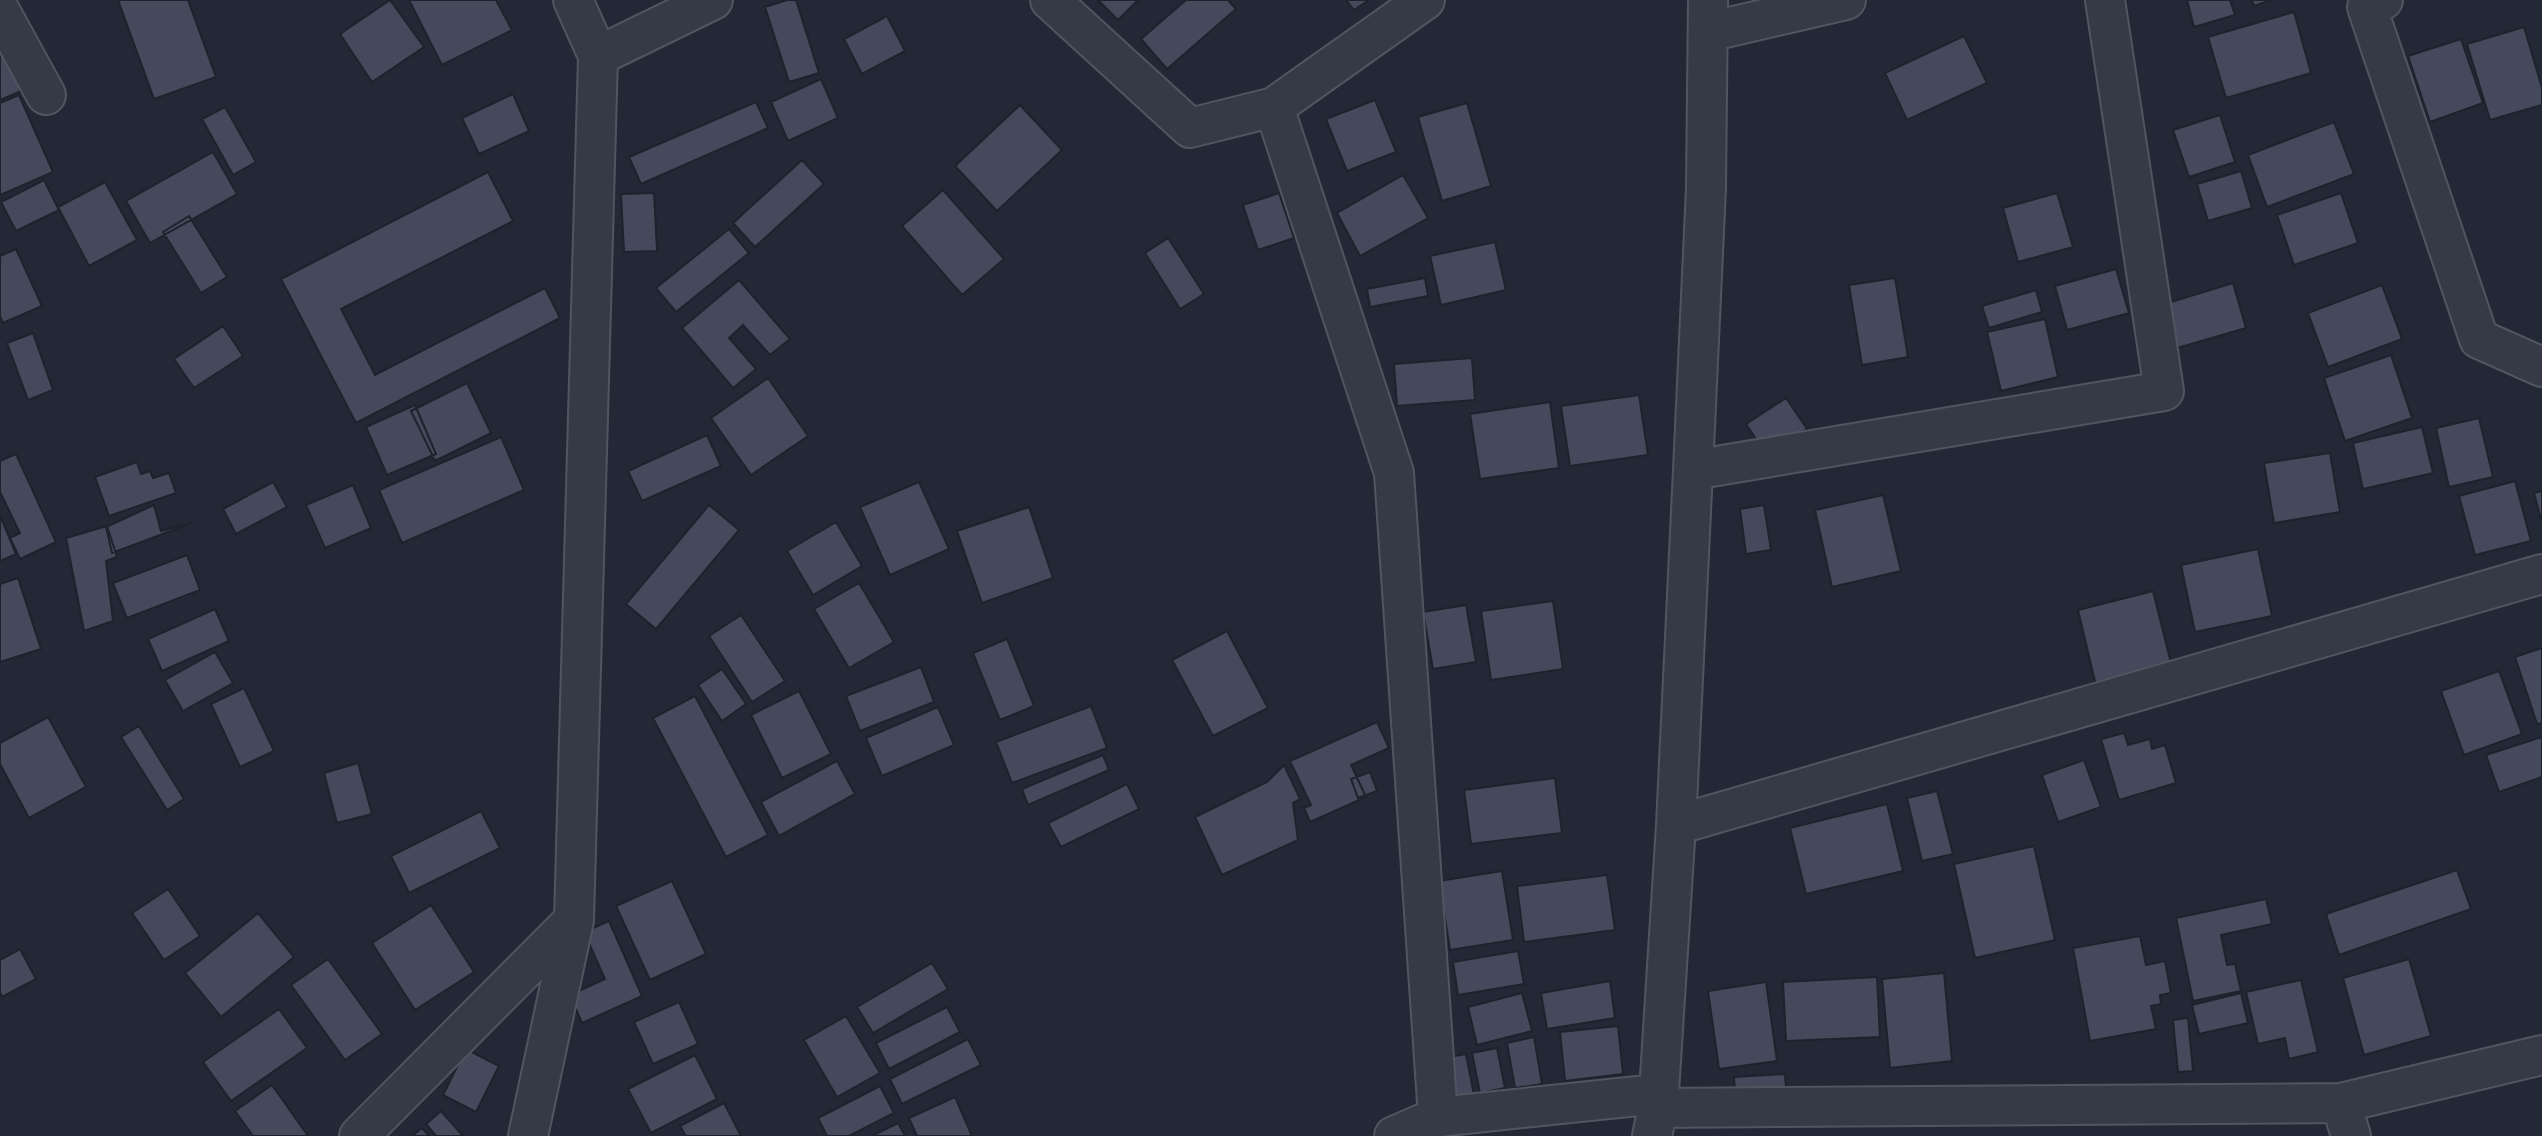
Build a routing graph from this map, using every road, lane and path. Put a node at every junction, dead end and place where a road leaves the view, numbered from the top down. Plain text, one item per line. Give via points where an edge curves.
1 (573, 0) edge
2 (713, 0) edge
3 (1050, 0) edge
4 (1425, 0) edge
5 (1846, 0) edge
6 (2105, 0) edge
7 (2371, 2) edge
8 (0, 10) edge
9 (1708, 16) edge
10 (598, 56) junction
11 (46, 95) dead end
12 (1273, 107) junction
13 (2542, 368) edge
14 (1693, 470) junction
15 (2542, 574) edge
16 (1676, 825) junction
17 (573, 920) junction
18 (2542, 1055) edge
19 (1656, 1113) edge
20 (1438, 1117) junction
21 (2346, 1119) edge
22 (359, 1136) edge
23 (527, 1136) edge
24 (1394, 1136) edge

1 - 10 street
2 - 10 street
3 - 12 street via 1190,128
4 - 12 street
5 - 9 street
6 - 14 street via 2164,391
7 - 13 street via 2479,339
8 - 11 street
9 - 14 street via 1706,188
10 - 17 street
12 - 20 street via 1394,473
14 - 16 street
15 - 16 street
16 - 19 street
17 - 22 street
17 - 23 street
18 - 21 street
19 - 20 street
19 - 21 street
20 - 24 street

